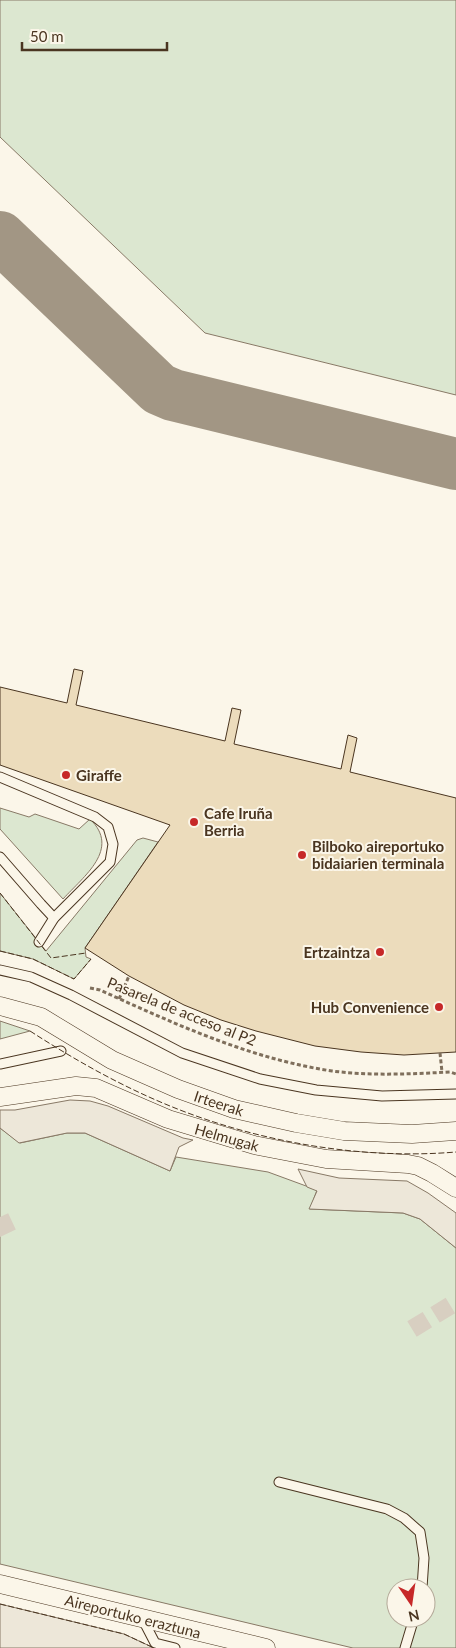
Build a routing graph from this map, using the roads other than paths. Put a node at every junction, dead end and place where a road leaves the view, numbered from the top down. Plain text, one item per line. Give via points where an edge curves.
1 (0, 777) edge
2 (0, 857) edge
3 (54, 918) junction
4 (39, 942) dead end
5 (0, 970) edge
6 (0, 1006) edge
7 (62, 1052) dead end
8 (0, 1064) edge
9 (456, 1094) edge
10 (0, 1097) edge
11 (456, 1131) edge
12 (456, 1188) edge
13 (279, 1482) dead end
14 (423, 1578) edge
15 (0, 1584) edge
16 (141, 1618) junction
17 (411, 1628) edge
18 (176, 1648) edge
19 (266, 1648) edge
20 (405, 1648) edge

1 - 3 lane via 96,817 108,827 114,844 110,862
2 - 3 lane
3 - 4 lane
5 - 9 lane via 30,977 71,994 182,1052 260,1079 316,1090 382,1096
6 - 11 street, Irteerak via 41,1017 112,1060 234,1109 344,1131 412,1134
7 - 8 lane
10 - 12 street, Helmugak via 76,1086 96,1088 168,1119 223,1136 326,1159 418,1166
13 - 14 lane via 387,1509 404,1518 420,1532
15 - 16 street, Aireportuko eraztuna
16 - 18 lane via 155,1643
16 - 19 street, Aireportuko eraztuna
17 - 20 lane

